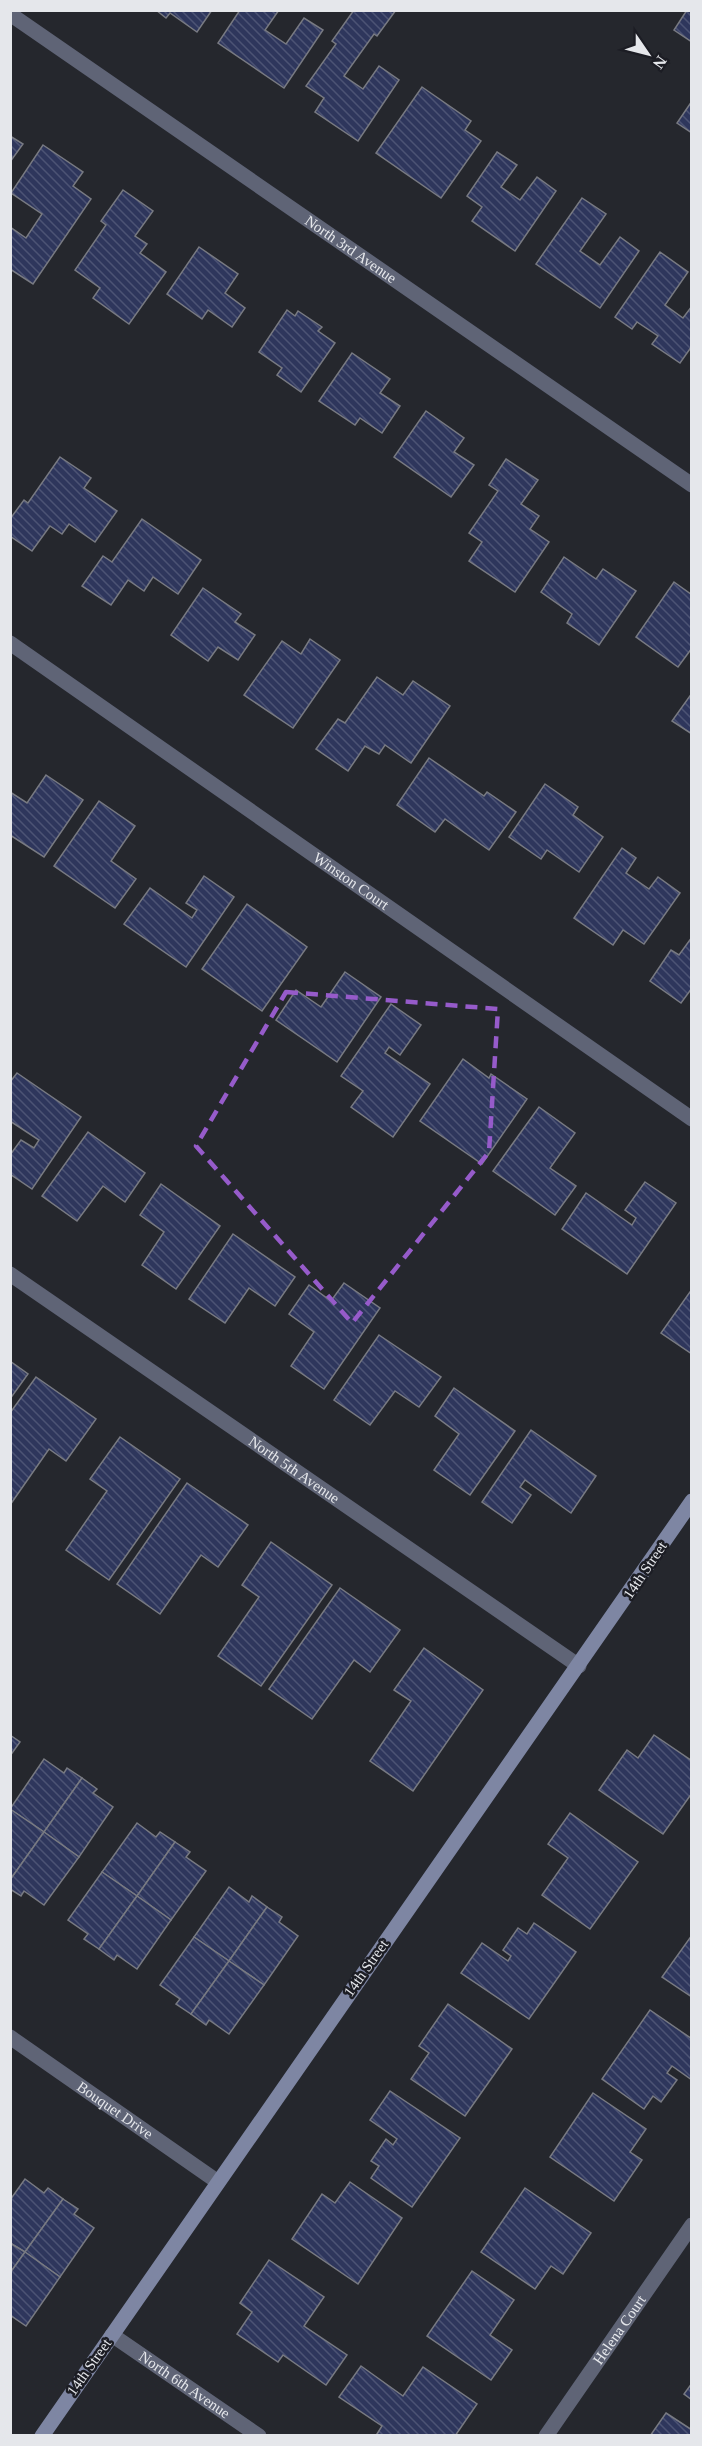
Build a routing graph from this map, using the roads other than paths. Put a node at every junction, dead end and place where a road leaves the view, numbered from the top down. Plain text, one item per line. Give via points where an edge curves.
1 (10, 14) edge
2 (692, 485) edge
3 (10, 643) edge
4 (692, 1119) edge
5 (10, 1274) edge
6 (692, 1501) edge
7 (579, 1666) junction
8 (10, 2037) edge
9 (218, 2182) junction
10 (692, 2225) edge
11 (112, 2335) junction
12 (42, 2436) edge
13 (259, 2436) edge
14 (546, 2436) edge

1 - 2 street, North 3rd Avenue
3 - 4 street, Winston Court
5 - 7 street, North 5th Avenue
6 - 7 street, 14th Street
7 - 9 street, 14th Street
8 - 9 street, Bouquet Drive
9 - 11 street, 14th Street
10 - 14 street, Helena Court
11 - 12 street, 14th Street
11 - 13 street, North 6th Avenue

